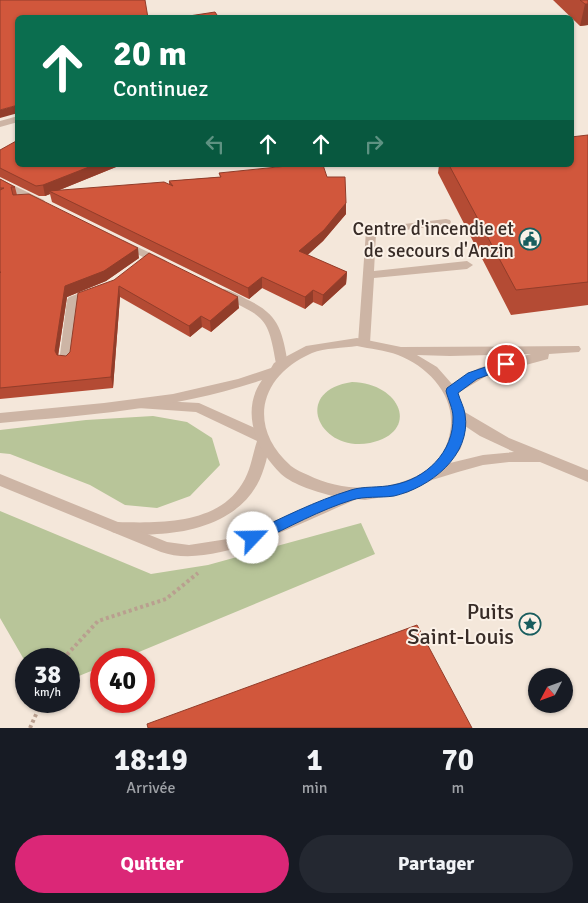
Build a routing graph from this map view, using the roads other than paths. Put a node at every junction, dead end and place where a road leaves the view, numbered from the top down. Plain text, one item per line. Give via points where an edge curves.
1 (15, 120) edge
2 (0, 124) edge
3 (0, 182) edge
4 (53, 208) edge
5 (446, 222) dead end
6 (115, 239) edge
7 (167, 265) edge
8 (467, 265) dead end
9 (368, 275) junction
10 (210, 286) edge
11 (103, 289) edge
12 (364, 343) junction
13 (582, 348) edge
14 (397, 349) junction
15 (65, 362) edge
16 (278, 368) junction
17 (452, 391) junction
18 (138, 405) junction
19 (460, 415) junction
20 (0, 418) edge
21 (261, 439) junction
22 (550, 460) junction
23 (588, 476) edge
24 (0, 480) edge
25 (422, 480) junction
26 (354, 494) junction
27 (116, 528) junction

1 - 2 street
3 - 4 street
5 - 9 street via 371,231
6 - 7 street via 146,259
8 - 9 street
9 - 12 street
10 - 16 street via 270,320 275,331
11 - 15 street via 73,300
12 - 14 street
12 - 16 street via 324,345 302,353
13 - 14 street via 444,352
13 - 17 street via 482,372 464,380
14 - 17 street via 432,369
16 - 18 street via 224,389
16 - 21 street via 261,389 257,402 256,422
17 - 19 street
18 - 20 street
18 - 21 street via 199,408
19 - 22 street via 504,442
19 - 25 street via 458,437 452,451
21 - 26 street via 277,461 298,478 324,489
21 - 27 street via 257,472 249,488 228,508 194,522 166,528
22 - 23 street
22 - 25 street via 519,457 483,460
24 - 27 street
25 - 26 street via 396,490
26 - 27 street via 253,538 215,549 189,551 166,548

